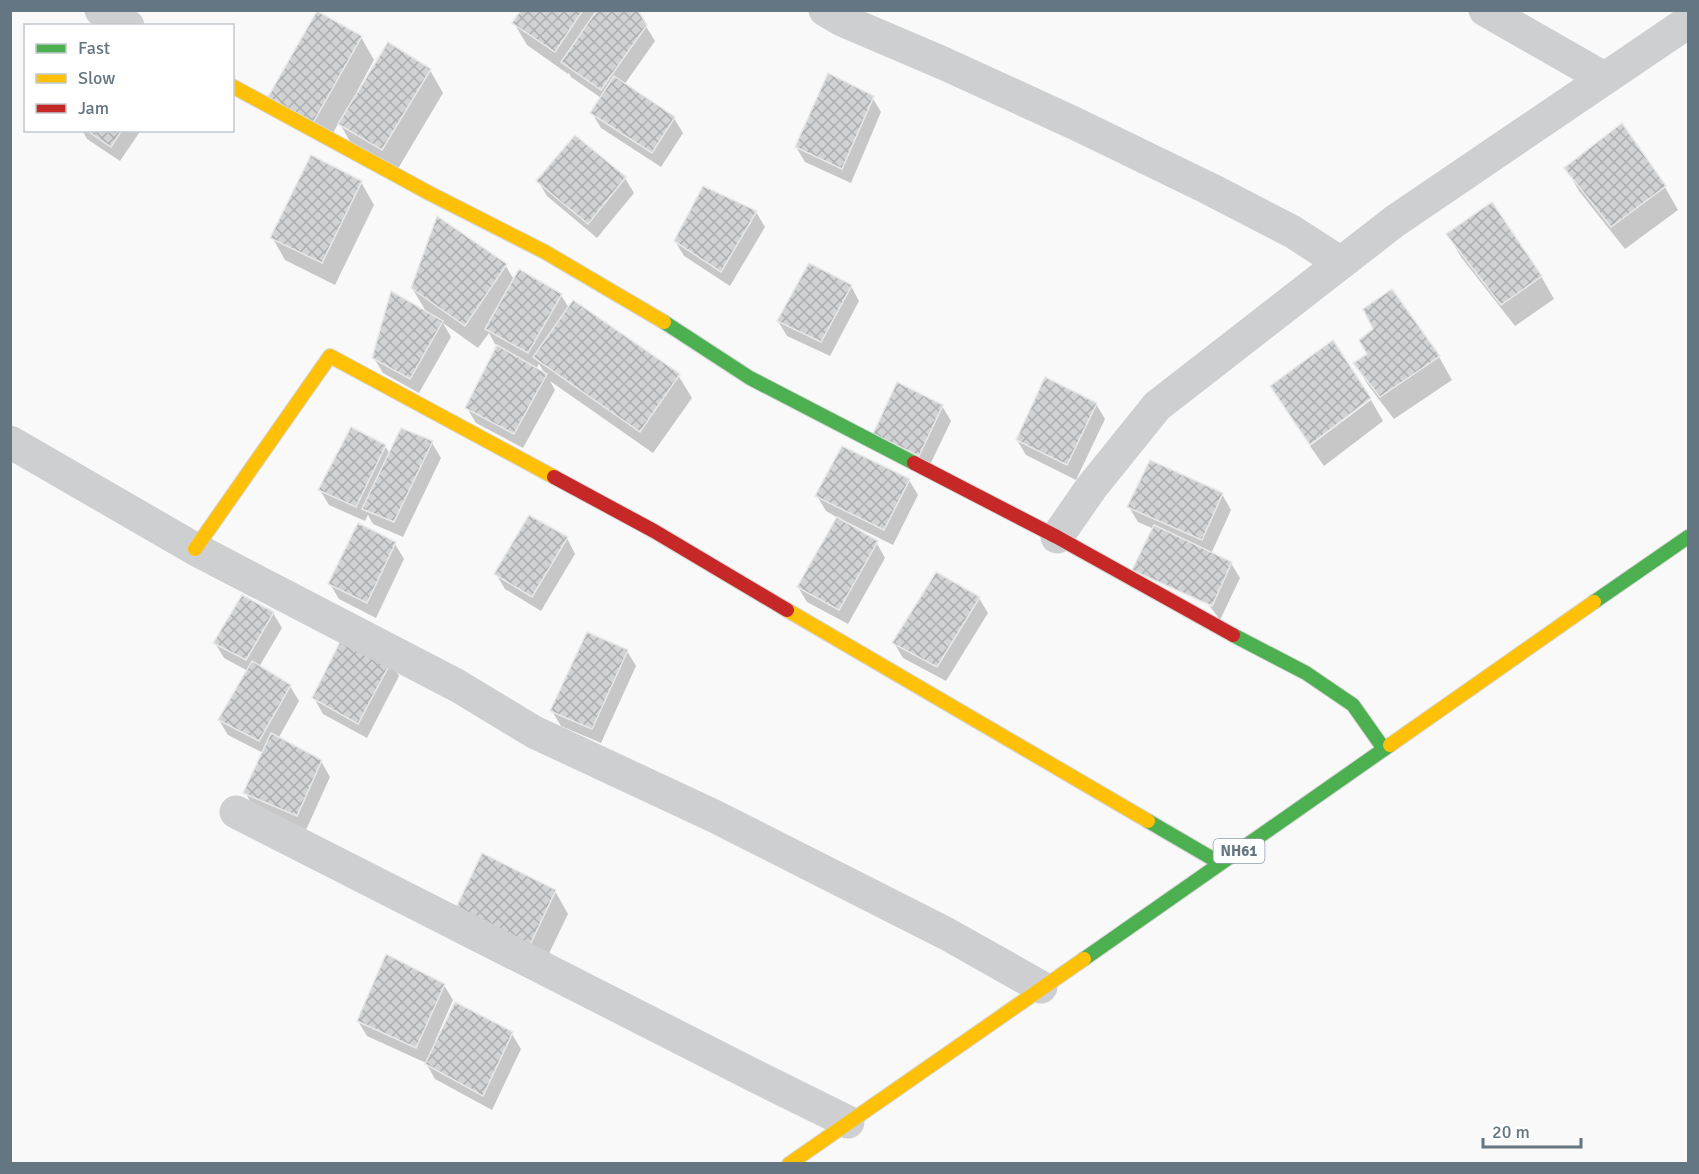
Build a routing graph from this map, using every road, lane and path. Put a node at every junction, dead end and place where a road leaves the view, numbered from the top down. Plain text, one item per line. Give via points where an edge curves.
1 (101, 10) edge
2 (825, 10) edge
3 (1485, 10) edge
4 (1689, 22) edge
5 (125, 24) edge
6 (1604, 78) junction
7 (234, 87) edge
8 (1341, 263) junction
9 (10, 442) edge
10 (1057, 537) junction
11 (1689, 537) edge
12 (195, 549) junction
13 (1384, 749) junction
14 (236, 812) dead end
15 (1220, 863) junction
16 (1041, 987) junction
17 (848, 1122) junction
18 (789, 1164) edge

1 - 5 street
2 - 8 street via 1200,184 1293,232
3 - 6 street
4 - 6 street
6 - 8 street via 1395,221
7 - 10 main road via 545,252 750,378
8 - 10 street via 1157,406
9 - 12 street
10 - 13 main road via 1306,673 1353,705
11 - 13 main road, NH61
12 - 15 main road via 330,356 654,531
12 - 16 street via 458,686 534,732 714,816 947,934
13 - 15 main road, NH61
14 - 17 street
15 - 16 main road, NH61
16 - 17 main road, NH61
17 - 18 main road, NH61

